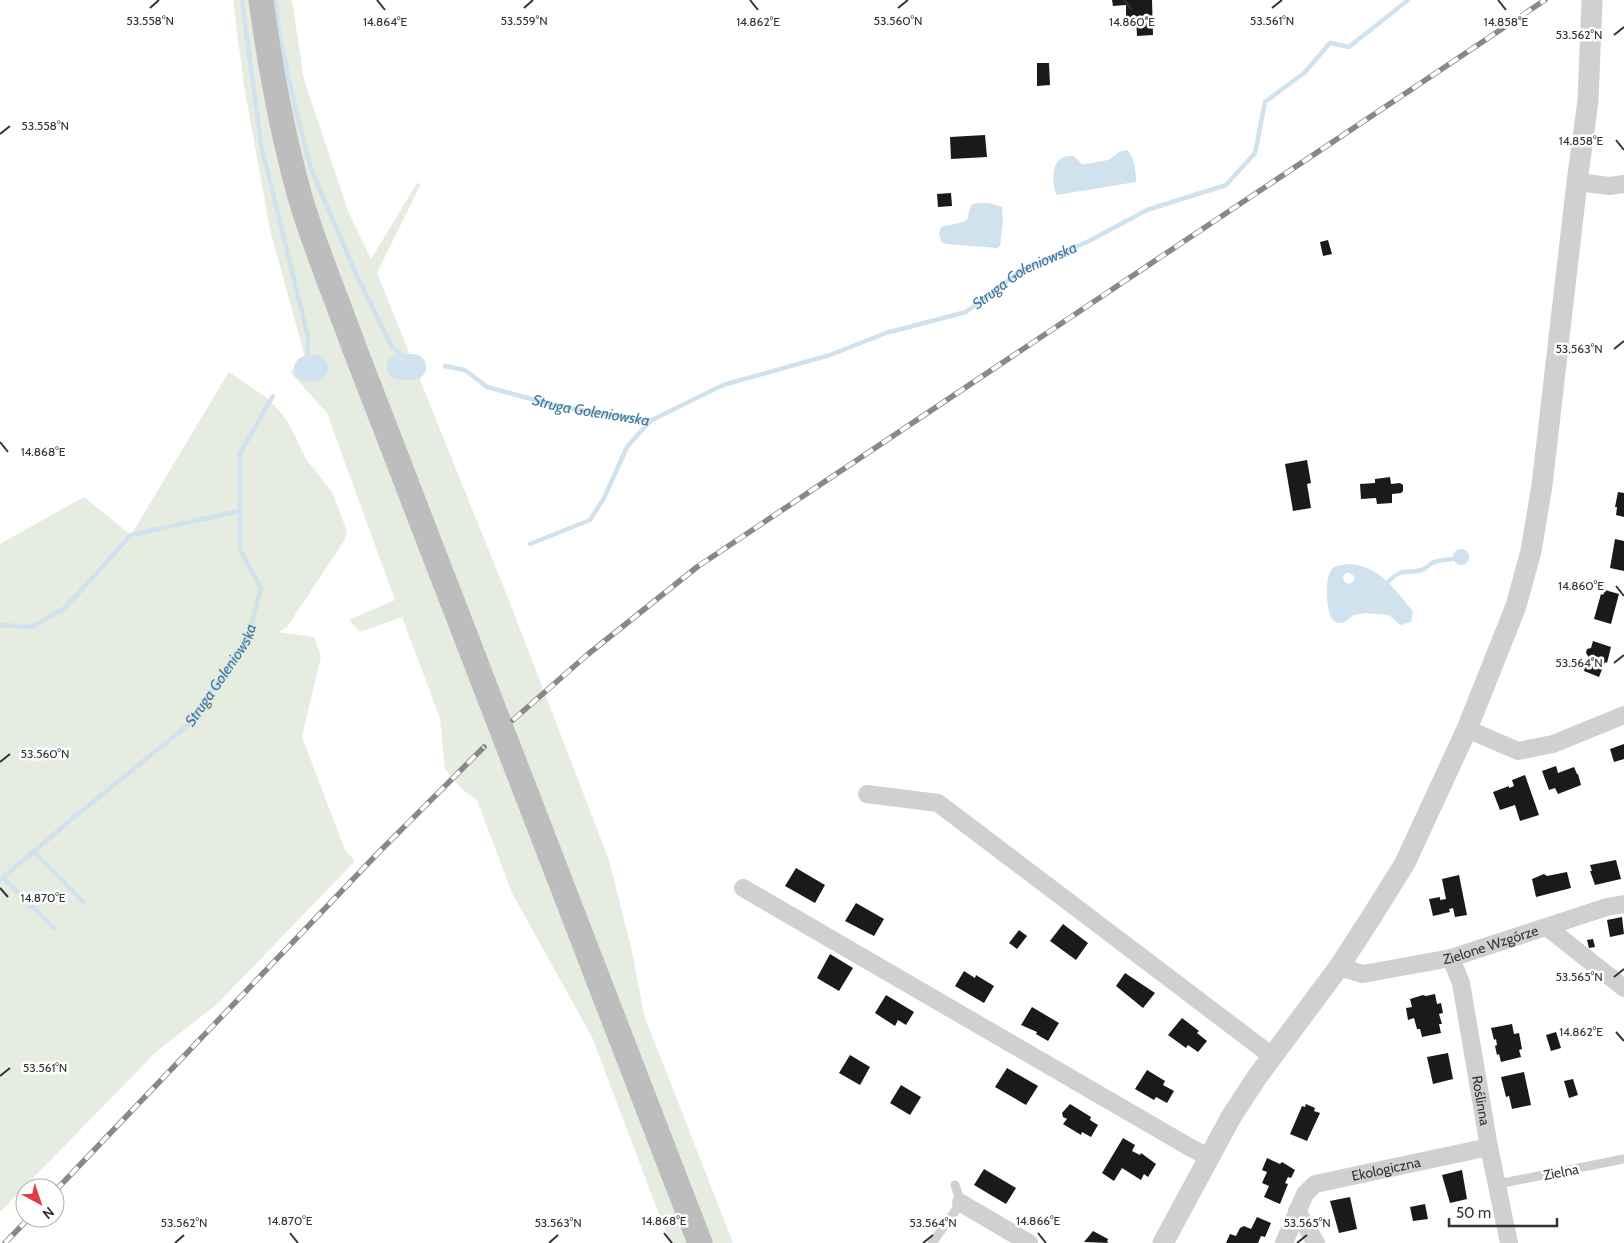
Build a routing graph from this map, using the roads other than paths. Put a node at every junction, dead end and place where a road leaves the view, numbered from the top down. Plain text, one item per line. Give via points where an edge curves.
1 (262, 0) edge
2 (1592, 0) edge
3 (1576, 182) junction
4 (1624, 184) edge
5 (1624, 716) edge
6 (1467, 729) junction
7 (867, 794) dead end
8 (743, 888) dead end
9 (1624, 904) edge
10 (1548, 928) junction
11 (1451, 958) junction
12 (1339, 967) junction
13 (1624, 988) edge
14 (1272, 1056) junction
15 (1490, 1147) junction
16 (1208, 1157) junction
17 (1624, 1159) edge
18 (1498, 1184) junction
19 (955, 1185) dead end
20 (961, 1203) junction
21 (1297, 1211) junction
22 (700, 1243) edge
23 (932, 1243) edge
24 (1029, 1243) edge
25 (1163, 1243) edge
26 (1284, 1243) edge
27 (1316, 1243) edge
28 (1509, 1243) edge

1 - 22 main road via 269,61 284,133 300,198 322,261
2 - 3 street via 1588,101
3 - 4 street via 1610,186
3 - 6 street via 1542,485 1531,551 1516,606
5 - 6 street via 1553,744 1518,750
6 - 12 street via 1405,863
7 - 14 street via 938,803
8 - 16 street
9 - 10 street
10 - 11 street, Zielone Wzgórze
10 - 13 street, Zielone Wzgórze
11 - 12 street, Zielone Wzgórze via 1363,974
11 - 15 street, Roślinna via 1461,983
12 - 14 street
14 - 16 street
15 - 18 street, Roślinna
15 - 21 street, Ekologiczna via 1315,1184
16 - 25 street
17 - 18 lane, Zielna
18 - 28 street, Roślinna
19 - 20 lane
20 - 23 lane
20 - 24 street
21 - 26 street, Ekologiczna
21 - 27 street

